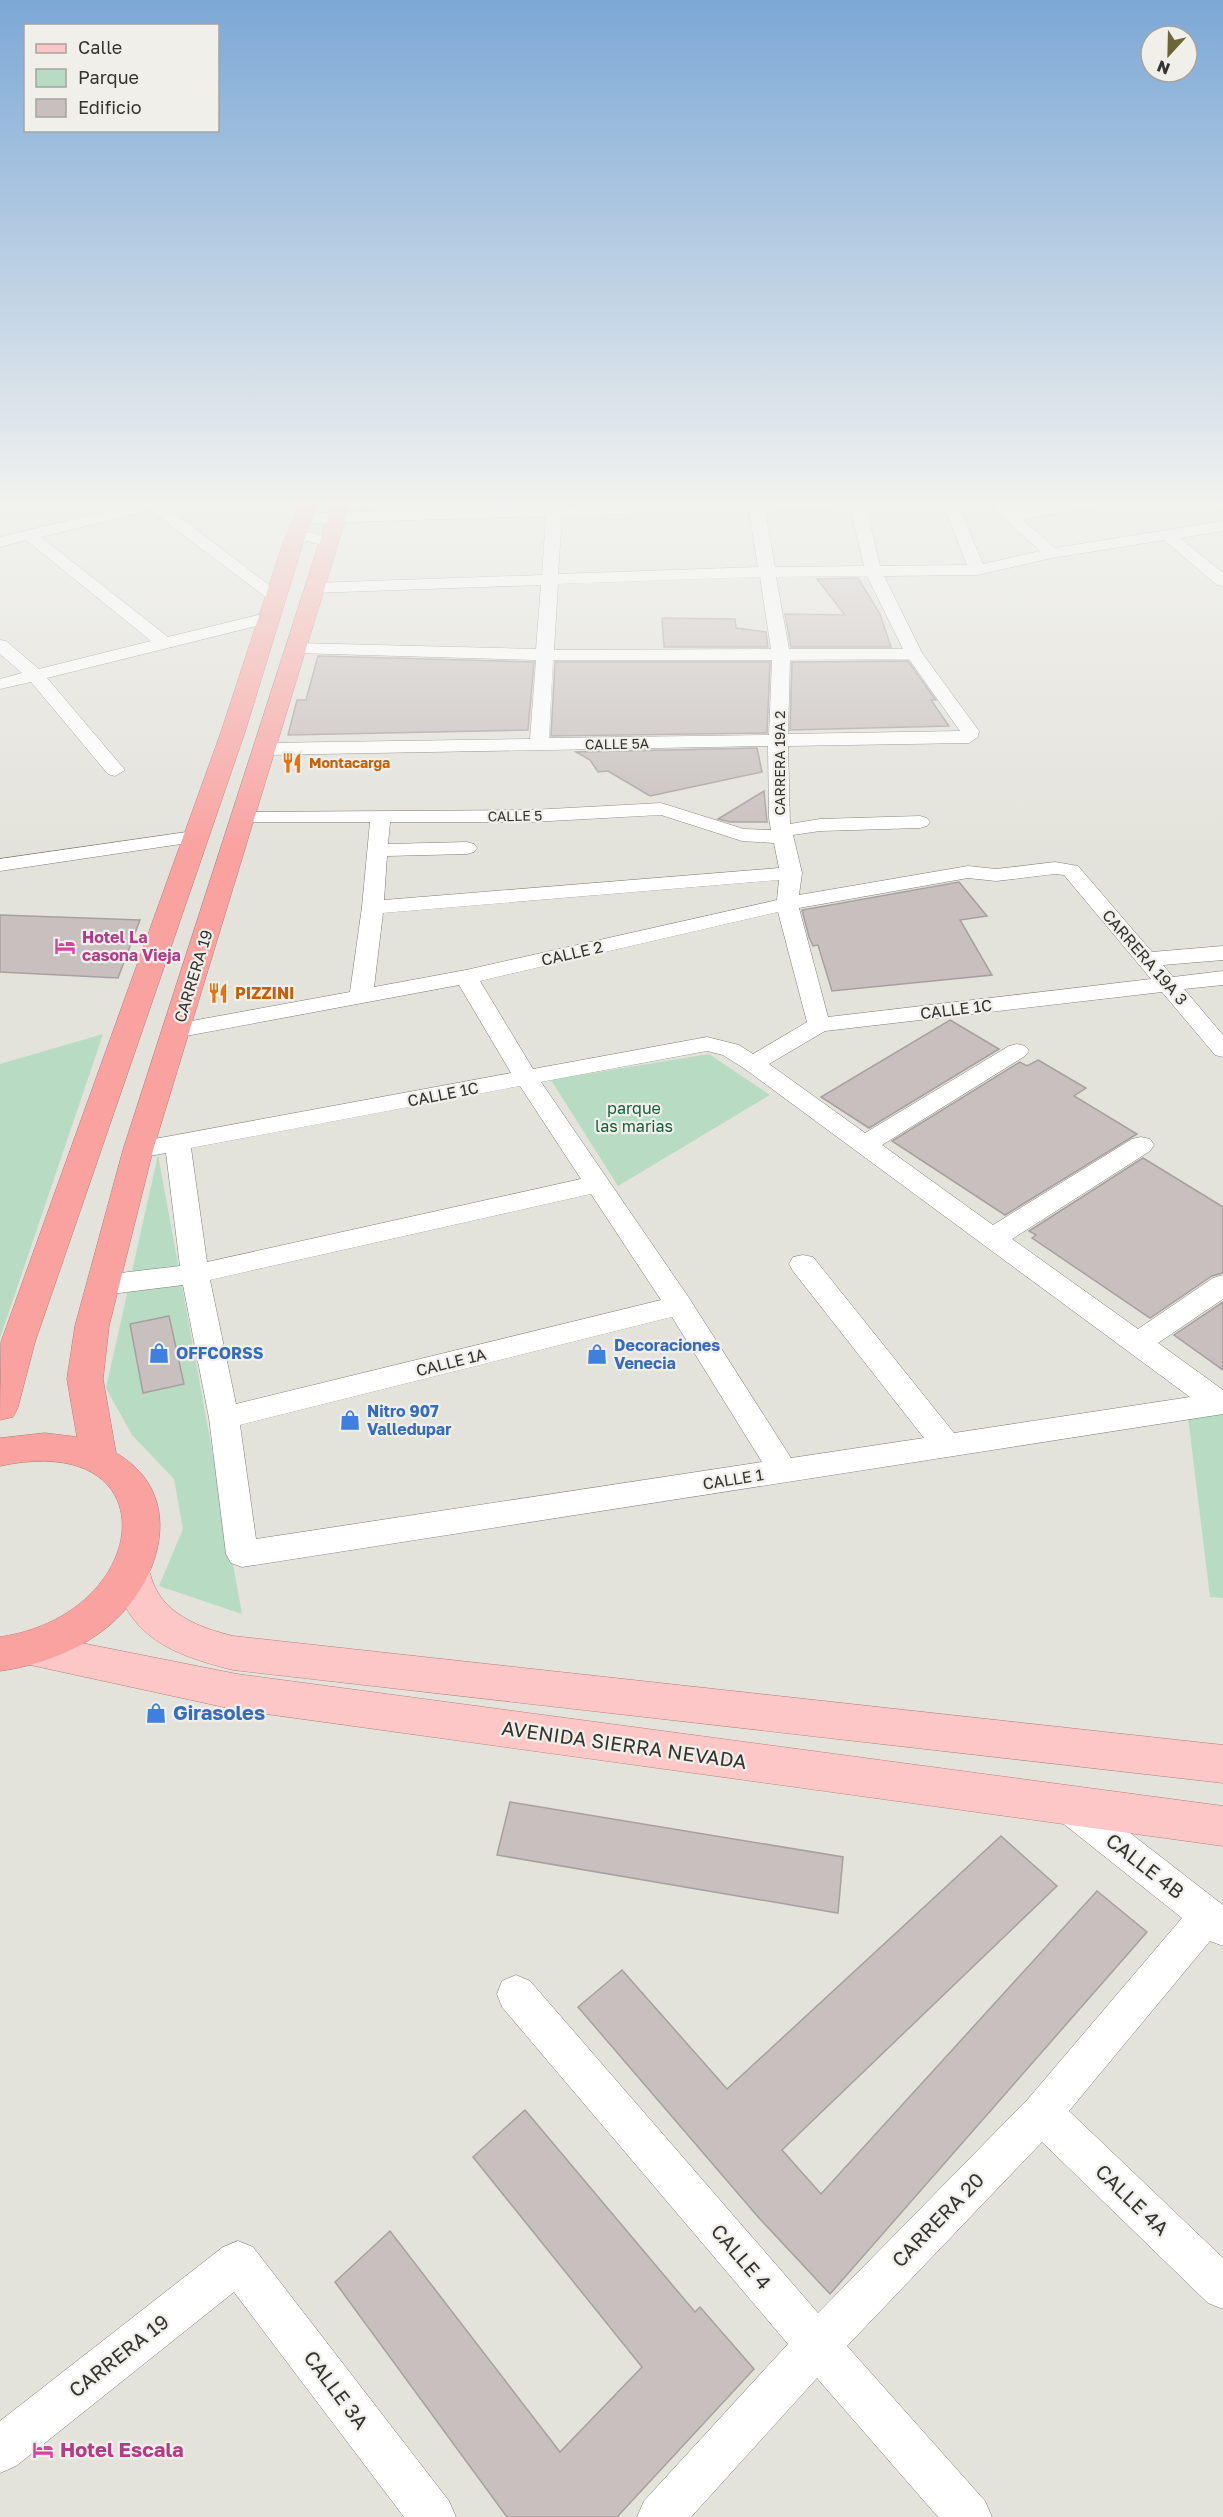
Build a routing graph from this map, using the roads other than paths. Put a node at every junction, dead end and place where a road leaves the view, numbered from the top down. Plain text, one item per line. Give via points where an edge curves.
1 (131, 615) edge
2 (247, 615) edge
3 (270, 615) edge
4 (306, 615) edge
5 (548, 615) edge
6 (774, 615) edge
7 (895, 615) edge
8 (164, 642) junction
9 (0, 645) edge
10 (296, 648) junction
11 (914, 654) junction
12 (545, 655) junction
13 (781, 655) junction
14 (35, 675) junction
15 (0, 684) edge
16 (778, 742) junction
17 (539, 745) junction
18 (264, 749) junction
19 (115, 770) dead end
20 (243, 816) junction
21 (380, 818) junction
22 (920, 822) dead end
23 (783, 834) junction
24 (194, 837) junction
25 (467, 848) dead end
26 (377, 850) junction
27 (0, 865) edge
28 (1064, 868) joint
29 (790, 873) junction
30 (788, 904) junction
31 (373, 907) junction
32 (1223, 953) edge
33 (1149, 959) junction
34 (466, 977) junction
35 (1223, 978) edge
36 (1169, 983) junction
37 (361, 997) junction
38 (819, 1025) junction
39 (175, 1031) junction
40 (1223, 1050) edge
41 (1017, 1051) dead end
42 (753, 1064) junction
43 (526, 1078) junction
44 (864, 1144) junction
45 (178, 1145) junction
46 (1141, 1145) dead end
47 (138, 1150) junction
48 (599, 1184) junction
49 (993, 1238) junction
50 (803, 1264) dead end
51 (195, 1274) junction
52 (103, 1285) junction
53 (1223, 1285) edge
54 (679, 1305) junction
55 (1138, 1343) junction
56 (1222, 1403) edge
57 (0, 1407) edge
58 (224, 1418) junction
59 (947, 1446) junction
60 (0, 1452) edge
61 (99, 1460) junction
62 (783, 1471) junction
63 (132, 1571) junction
64 (9, 1659) edge
65 (1223, 1764) edge
66 (1067, 1805) junction
67 (1223, 1826) edge
68 (1215, 1921) edge
69 (516, 1994) dead end
70 (1042, 2112) junction
71 (238, 2262) joint
72 (1223, 2288) edge
73 (817, 2345) junction
74 (0, 2450) edge
75 (433, 2517) edge
76 (660, 2517) edge
77 (969, 2517) edge

1 - 8 street
2 - 8 street
3 - 24 highway
4 - 10 highway, CARRERA 19
5 - 12 street
6 - 13 street, CARRERA 19A 2
7 - 11 street
8 - 14 street
9 - 14 street
10 - 12 street
10 - 18 highway, CARRERA 19
11 - 13 street
11 - 16 street, CALLE 5A via 970,731 969,736
12 - 13 street
12 - 17 street
13 - 16 street, CARRERA 19A 2
14 - 15 street
14 - 19 street
16 - 17 street, CALLE 5A
16 - 23 street, CARRERA 19A 2
17 - 18 street, CALLE 5A
18 - 20 highway, CARRERA 19
20 - 21 street, CALLE 5
20 - 39 highway, CARRERA 19
21 - 23 street, CALLE 5 via 661,809 742,836
21 - 26 street
22 - 23 street, CALLE 5 via 820,825
23 - 29 street, CARRERA 19A 2
24 - 27 street
24 - 57 highway via 22,1331
25 - 26 street
26 - 31 street
28 - 30 street, CALLE 2 via 996,875 968,872
28 - 33 street, CARRERA 19A 3 via 1071,870
29 - 30 street, CARRERA 19A 2
29 - 31 street
30 - 34 street, CALLE 2
30 - 38 street, CARRERA 19A 2
31 - 37 street
32 - 33 street
33 - 36 street, CARRERA 19A 3
34 - 37 street, CALLE 2
34 - 43 street
35 - 36 street, CALLE 1C
36 - 38 street, CALLE 1C
36 - 40 street, CARRERA 19A 3
37 - 39 street, CALLE 2
38 - 42 street, CALLE 1C
39 - 47 highway, CARRERA 19
41 - 44 street
42 - 43 street, CALLE 1C via 731,1050 707,1044
42 - 44 street
43 - 45 street, CALLE 1C
43 - 48 street
44 - 49 street
45 - 47 street, CALLE 1C
45 - 51 street
46 - 49 street
47 - 52 highway, CARRERA 19
48 - 51 street
48 - 54 street
49 - 55 street
50 - 59 street
51 - 52 street
51 - 58 street
52 - 61 highway, CARRERA 19 via 92,1326 85,1379
53 - 55 street
54 - 58 street, CALLE 1A
54 - 62 street
55 - 56 street
56 - 59 street, CALLE 1
58 - 62 street, CALLE 1 via 242,1554
59 - 62 street, CALLE 1
60 - 61 highway via 47,1447
61 - 63 highway via 125,1479 140,1506 143,1538
63 - 64 highway via 118,1592 93,1616 53,1640
63 - 65 main road via 134,1591 160,1622 195,1642 233,1653
64 - 66 main road, AVENIDA SIERRA NEVADA
66 - 67 main road, AVENIDA SIERRA NEVADA
66 - 68 street, CALLE 4B
68 - 70 street, CARRERA 20
69 - 73 street, CALLE 4
70 - 72 street, CALLE 4A
70 - 73 street, CARRERA 20
71 - 74 street, CARRERA 19
71 - 75 street, CALLE 3A
73 - 76 street, CARRERA 20
73 - 77 street, CALLE 4

